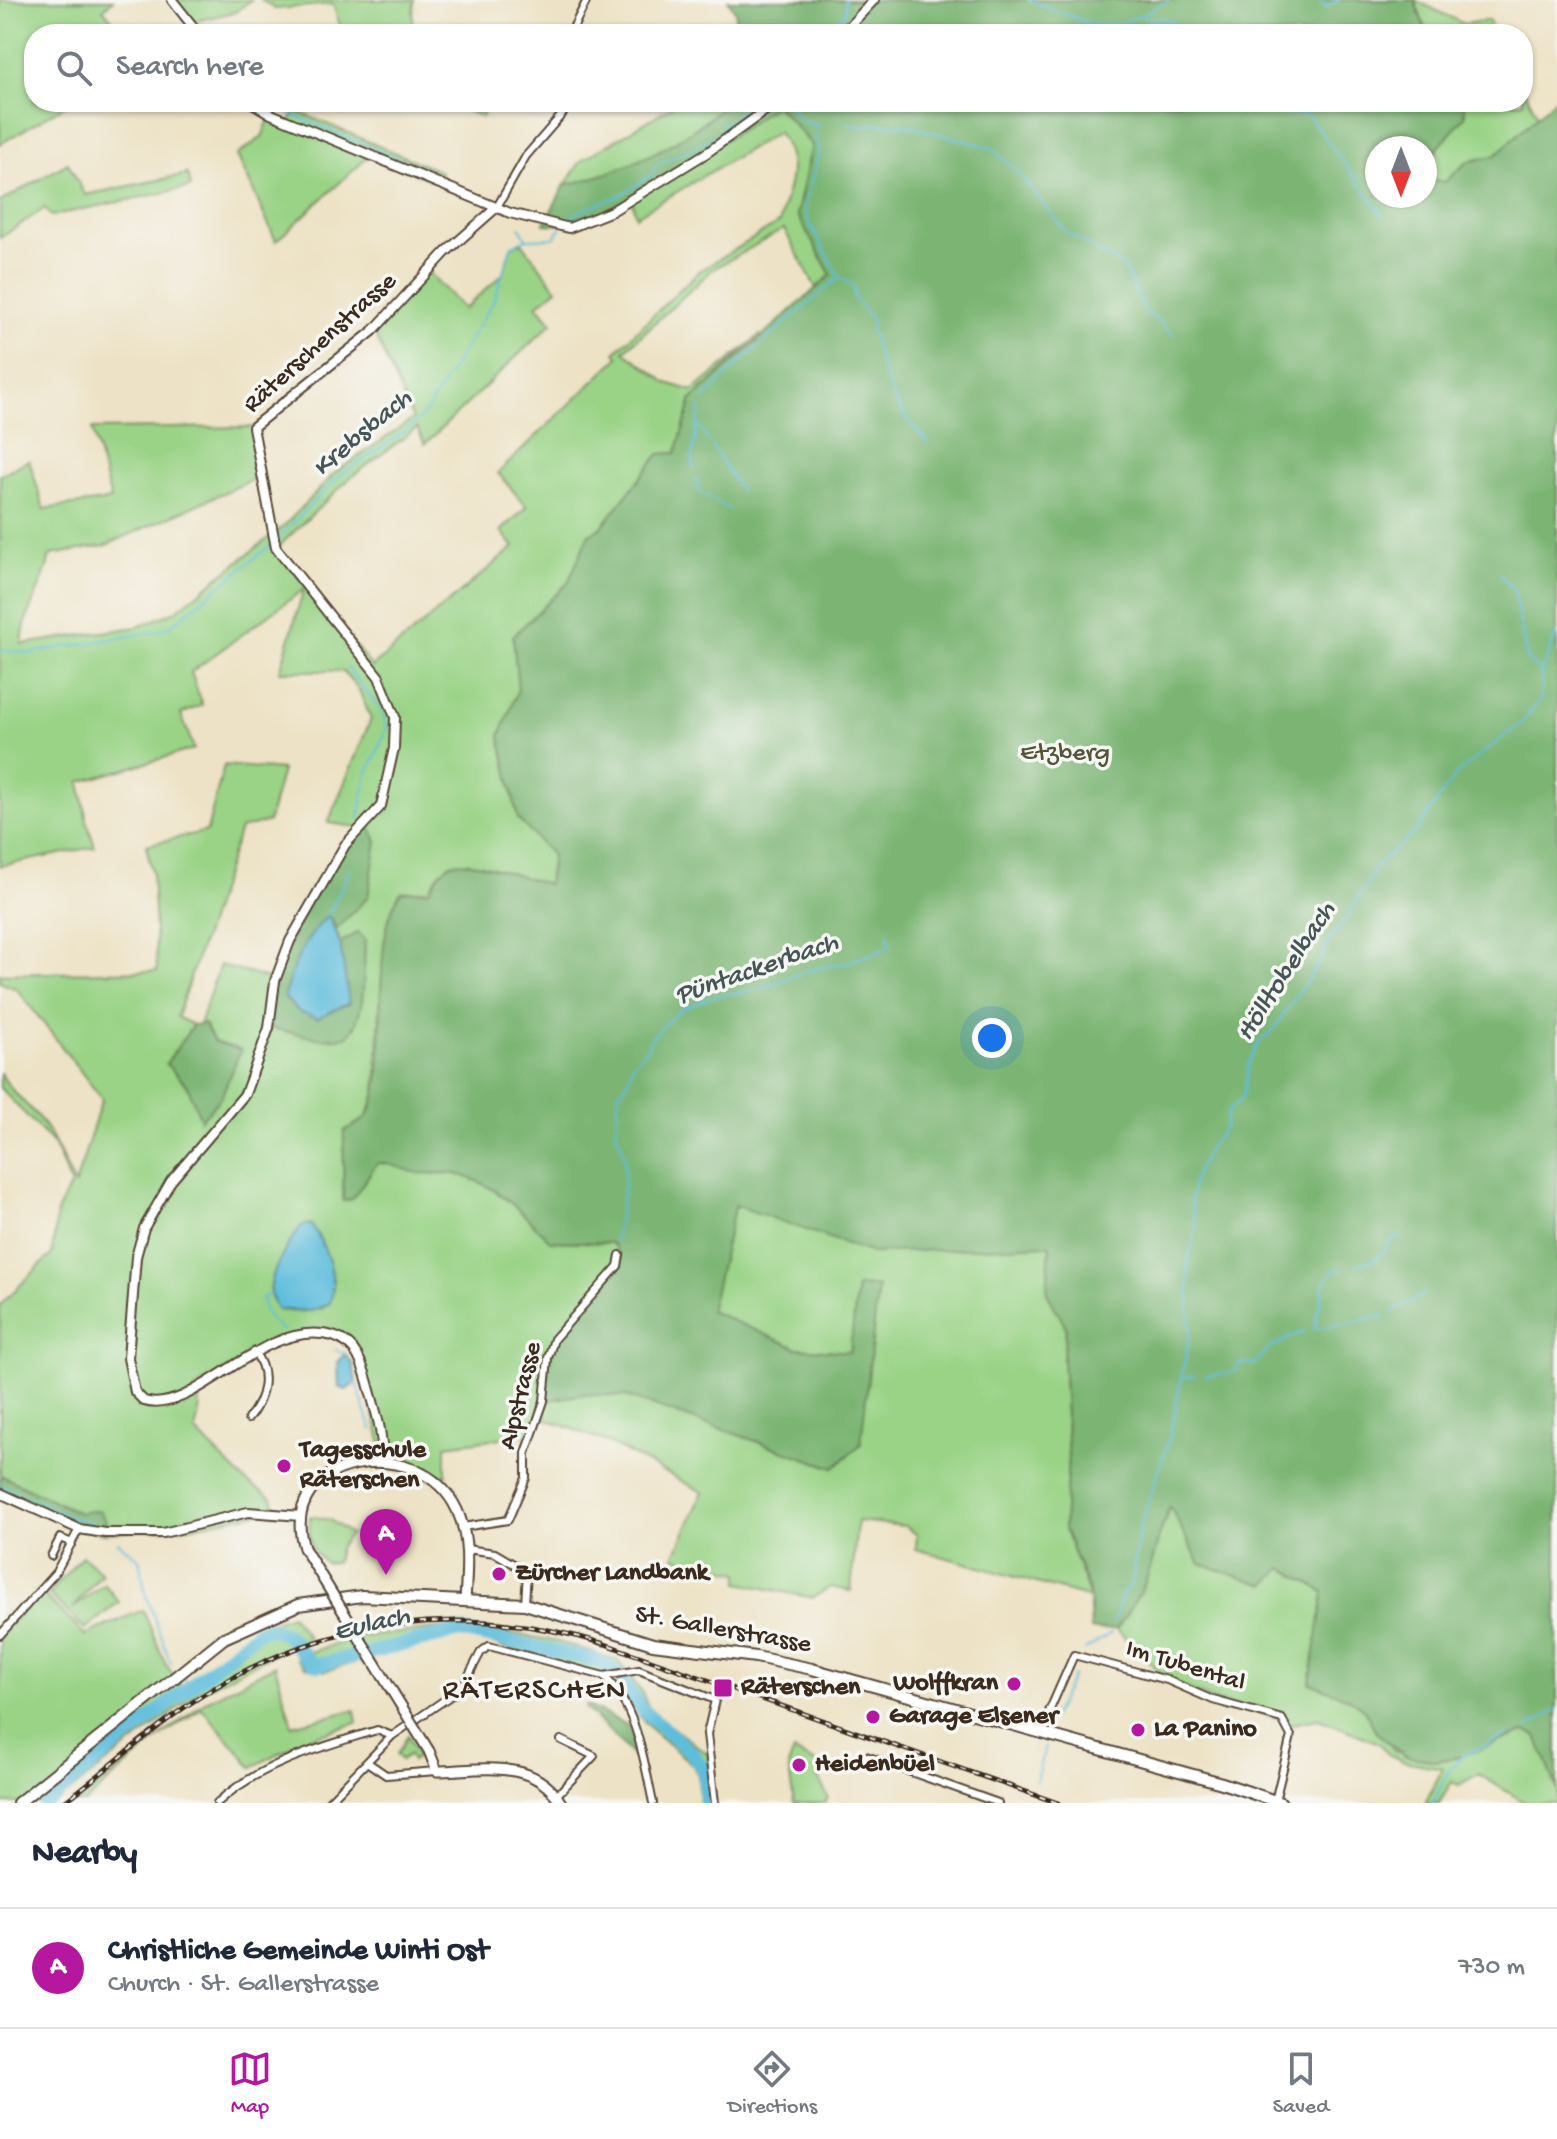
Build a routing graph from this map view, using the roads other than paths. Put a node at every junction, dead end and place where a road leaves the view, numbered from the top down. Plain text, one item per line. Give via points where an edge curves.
1 (172, 0) edge
2 (587, 0) edge
3 (874, 0) edge
4 (191, 24) edge
5 (575, 24) edge
6 (851, 24) edge
7 (269, 112) edge
8 (564, 112) edge
9 (763, 112) edge
10 (497, 207) junction
11 (620, 1255) dead end
12 (254, 1352) junction
13 (248, 1419) dead end
14 (382, 1461) junction
15 (0, 1493) edge
16 (301, 1516) junction
17 (463, 1527) junction
18 (79, 1529) junction
19 (72, 1543) junction
20 (467, 1549) junction
21 (51, 1556) dead end
22 (465, 1600) junction
23 (525, 1604) junction
24 (0, 1635) edge
25 (607, 1675) junction
26 (1040, 1732) junction
27 (392, 1736) junction
28 (561, 1740) dead end
29 (866, 1756) dead end
30 (367, 1762) junction
31 (437, 1771) junction
32 (559, 1799) edge
33 (1278, 1802) edge
34 (18, 1803) edge
35 (217, 1803) edge
36 (327, 1803) edge
37 (653, 1803) edge
38 (715, 1803) edge
39 (998, 1803) edge

1 - 4 street
2 - 5 street
3 - 6 street
7 - 10 street
8 - 10 street via 526,156
9 - 10 street via 708,152 582,225 562,228
10 - 12 street, Räterschenstrasse via 446,252 373,331 253,427 276,548 379,677 396,728 385,791 372,819 345,845 290,941 275,981 269,1028 245,1094 154,1205 136,1257 128,1358 135,1392 144,1401 170,1403
11 - 17 street, Alpstrasse via 618,1266 554,1339 544,1401 526,1453 526,1478 508,1520
12 - 13 street via 262,1361 263,1391
12 - 14 street via 282,1337 299,1335 334,1335 347,1342 364,1369 382,1435
14 - 16 main road via 349,1466 328,1476 308,1497
14 - 17 main road via 427,1475 456,1507
15 - 18 street
16 - 18 street via 248,1512 148,1535
16 - 31 main road, bridge via 304,1548
17 - 20 main road
18 - 19 street
19 - 21 street via 60,1538
19 - 24 street via 56,1572
20 - 22 main road
20 - 23 street via 495,1553 527,1572
22 - 23 main road, St. Gallerstrasse
22 - 34 main road, St. Gallerstrasse via 344,1597 259,1620 196,1659
23 - 26 main road, St. Gallerstrasse via 632,1639 791,1664
25 - 27 street via 489,1646 456,1693
25 - 37 street via 639,1741
25 - 38 street via 639,1670 715,1700 707,1734
26 - 33 main road, St. Gallerstrasse
26 - 33 street, Im Tubental via 1074,1655 1167,1680 1213,1700 1282,1719 1291,1736
27 - 30 street
27 - 35 street via 377,1730 288,1760 253,1775
28 - 32 street via 594,1756
29 - 39 street
30 - 31 street via 386,1775
30 - 36 street
31 - 32 main road via 516,1770 540,1780

